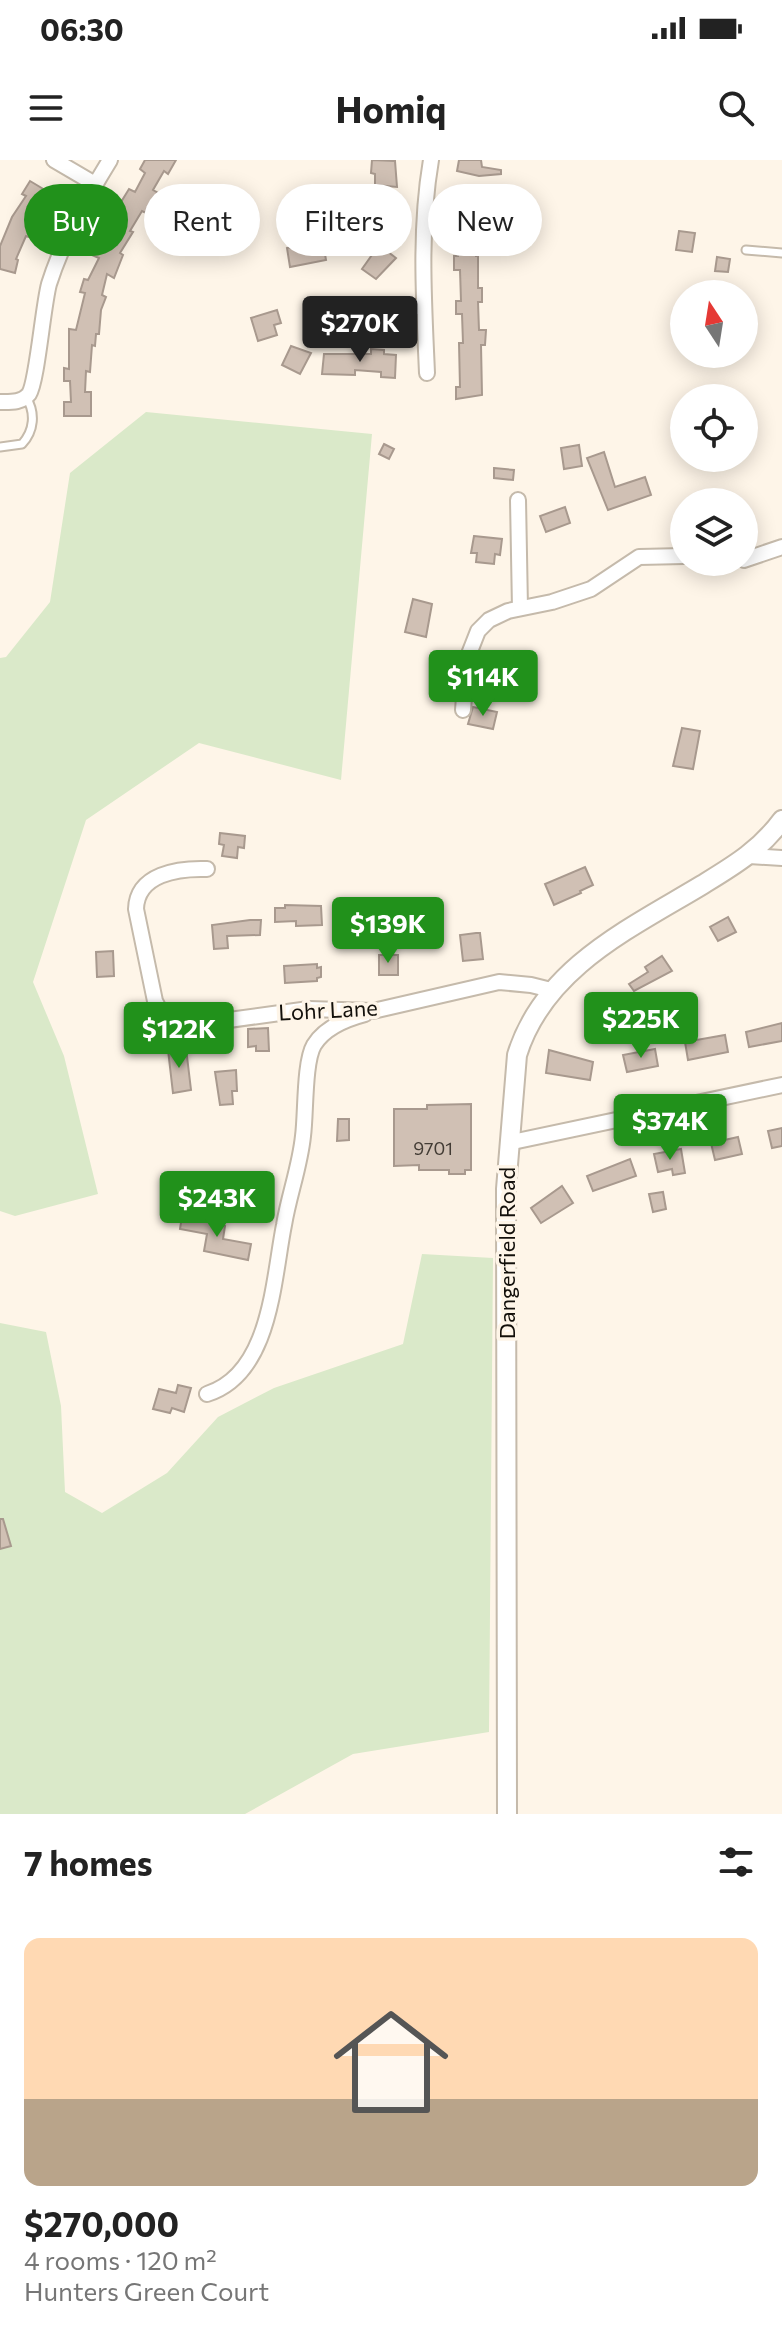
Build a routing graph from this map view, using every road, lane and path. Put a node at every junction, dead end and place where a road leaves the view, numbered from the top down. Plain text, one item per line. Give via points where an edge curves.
1 (54, 160) edge
2 (110, 160) edge
3 (431, 160) edge
4 (95, 184) joint
5 (746, 250) dead end
6 (782, 253) edge
7 (61, 256) edge
8 (318, 306) dead end
9 (424, 307) junction
10 (427, 373) dead end
11 (25, 397) junction
12 (0, 402) edge
13 (0, 447) edge
14 (518, 500) dead end
15 (782, 547) edge
16 (758, 555) edge
17 (670, 556) edge
18 (520, 608) junction
19 (463, 710) dead end
20 (782, 820) edge
21 (749, 856) junction
22 (782, 858) edge
23 (207, 869) dead end
24 (551, 990) junction
25 (373, 1011) junction
26 (782, 1085) edge
27 (508, 1143) junction
28 (207, 1394) dead end
29 (507, 1814) edge

1 - 4 street
2 - 4 street
3 - 9 street via 425,196
5 - 6 lane
7 - 11 street via 43,309 32,387
8 - 9 street
9 - 10 street
11 - 12 street
11 - 13 lane via 31,406 32,430 22,444
14 - 18 street
15 - 16 street
17 - 18 street via 639,557 591,589
18 - 19 street via 489,620 478,631 467,659
20 - 21 street, Dangerfield Road
21 - 22 street
21 - 24 street, Dangerfield Road via 618,935
23 - 25 street, Lohr Lane via 167,873 136,899 152,992 165,1019 183,1026 309,1009
24 - 25 street, Lohr Lane via 499,982
24 - 27 street, Dangerfield Road via 517,1055
25 - 28 street via 330,1029 312,1050 299,1167 268,1314 244,1367 226,1386
26 - 27 street
27 - 29 street, Dangerfield Road

